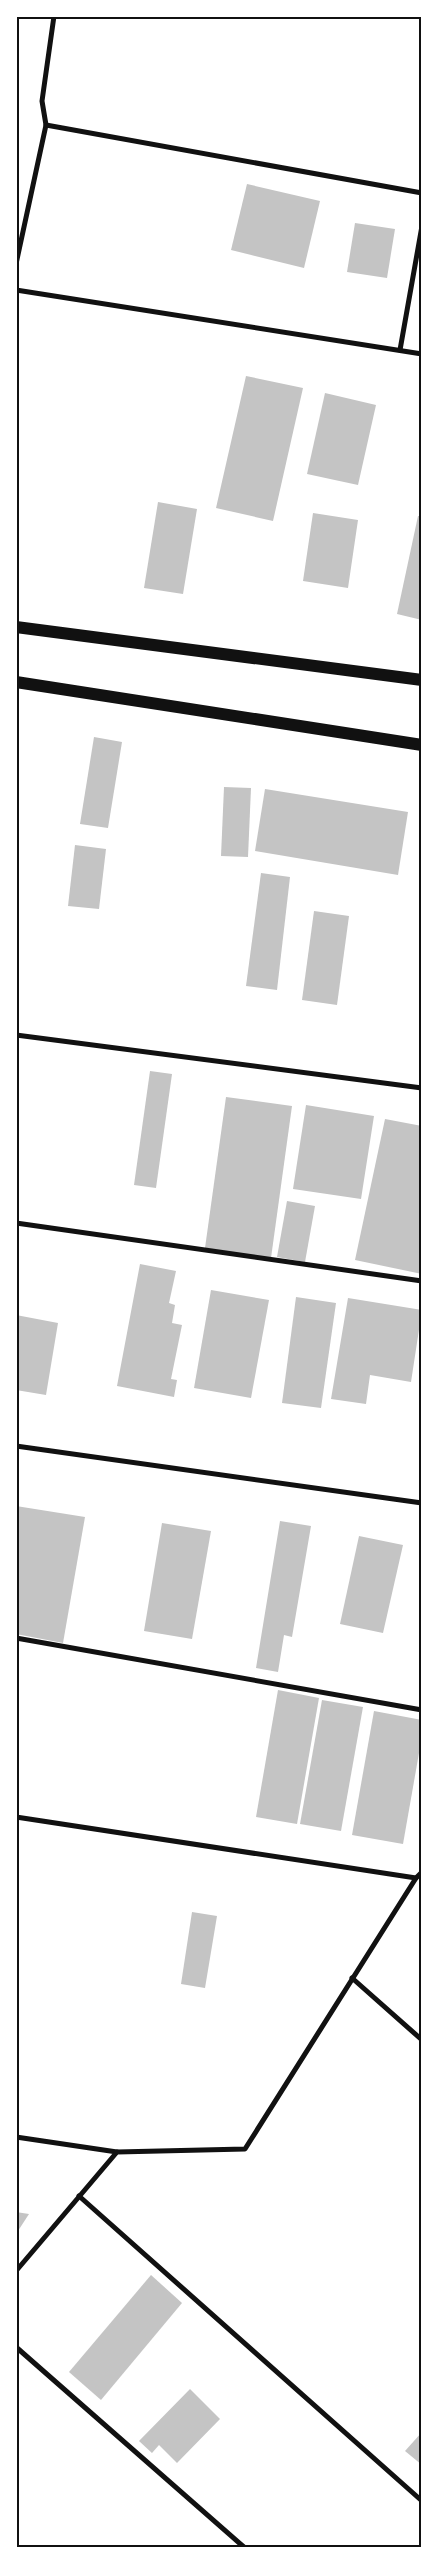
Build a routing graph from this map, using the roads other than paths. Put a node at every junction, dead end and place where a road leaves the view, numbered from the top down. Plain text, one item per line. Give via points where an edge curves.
1 (54, 16) edge
2 (46, 125) junction
3 (422, 193) edge
4 (422, 226) edge
5 (16, 264) edge
6 (16, 290) edge
7 (400, 350) junction
8 (422, 354) edge
9 (16, 627) edge
10 (422, 680) edge
11 (16, 682) edge
12 (422, 745) edge
13 (16, 1035) edge
14 (422, 1088) edge
15 (16, 1224) edge
16 (422, 1281) edge
17 (16, 1446) edge
18 (422, 1504) edge
19 (16, 1638) edge
20 (422, 1710) edge
21 (16, 1818) edge
22 (422, 1872) edge
23 (416, 1878) junction
24 (352, 1978) junction
25 (422, 2040) edge
26 (16, 2137) edge
27 (117, 2152) junction
28 (79, 2196) junction
29 (16, 2270) edge
30 (16, 2347) edge
31 (422, 2501) edge
32 (245, 2548) edge

1 - 2 street via 42,101
2 - 3 street
2 - 5 street
4 - 7 street
6 - 7 street
7 - 8 street
9 - 10 main road
11 - 12 main road
13 - 14 street
15 - 16 street
17 - 18 street
19 - 20 street
21 - 23 street
22 - 23 street
23 - 24 street
24 - 25 street
24 - 27 street via 244,2149
26 - 27 street
27 - 28 street
28 - 29 street
28 - 31 street
30 - 32 street

